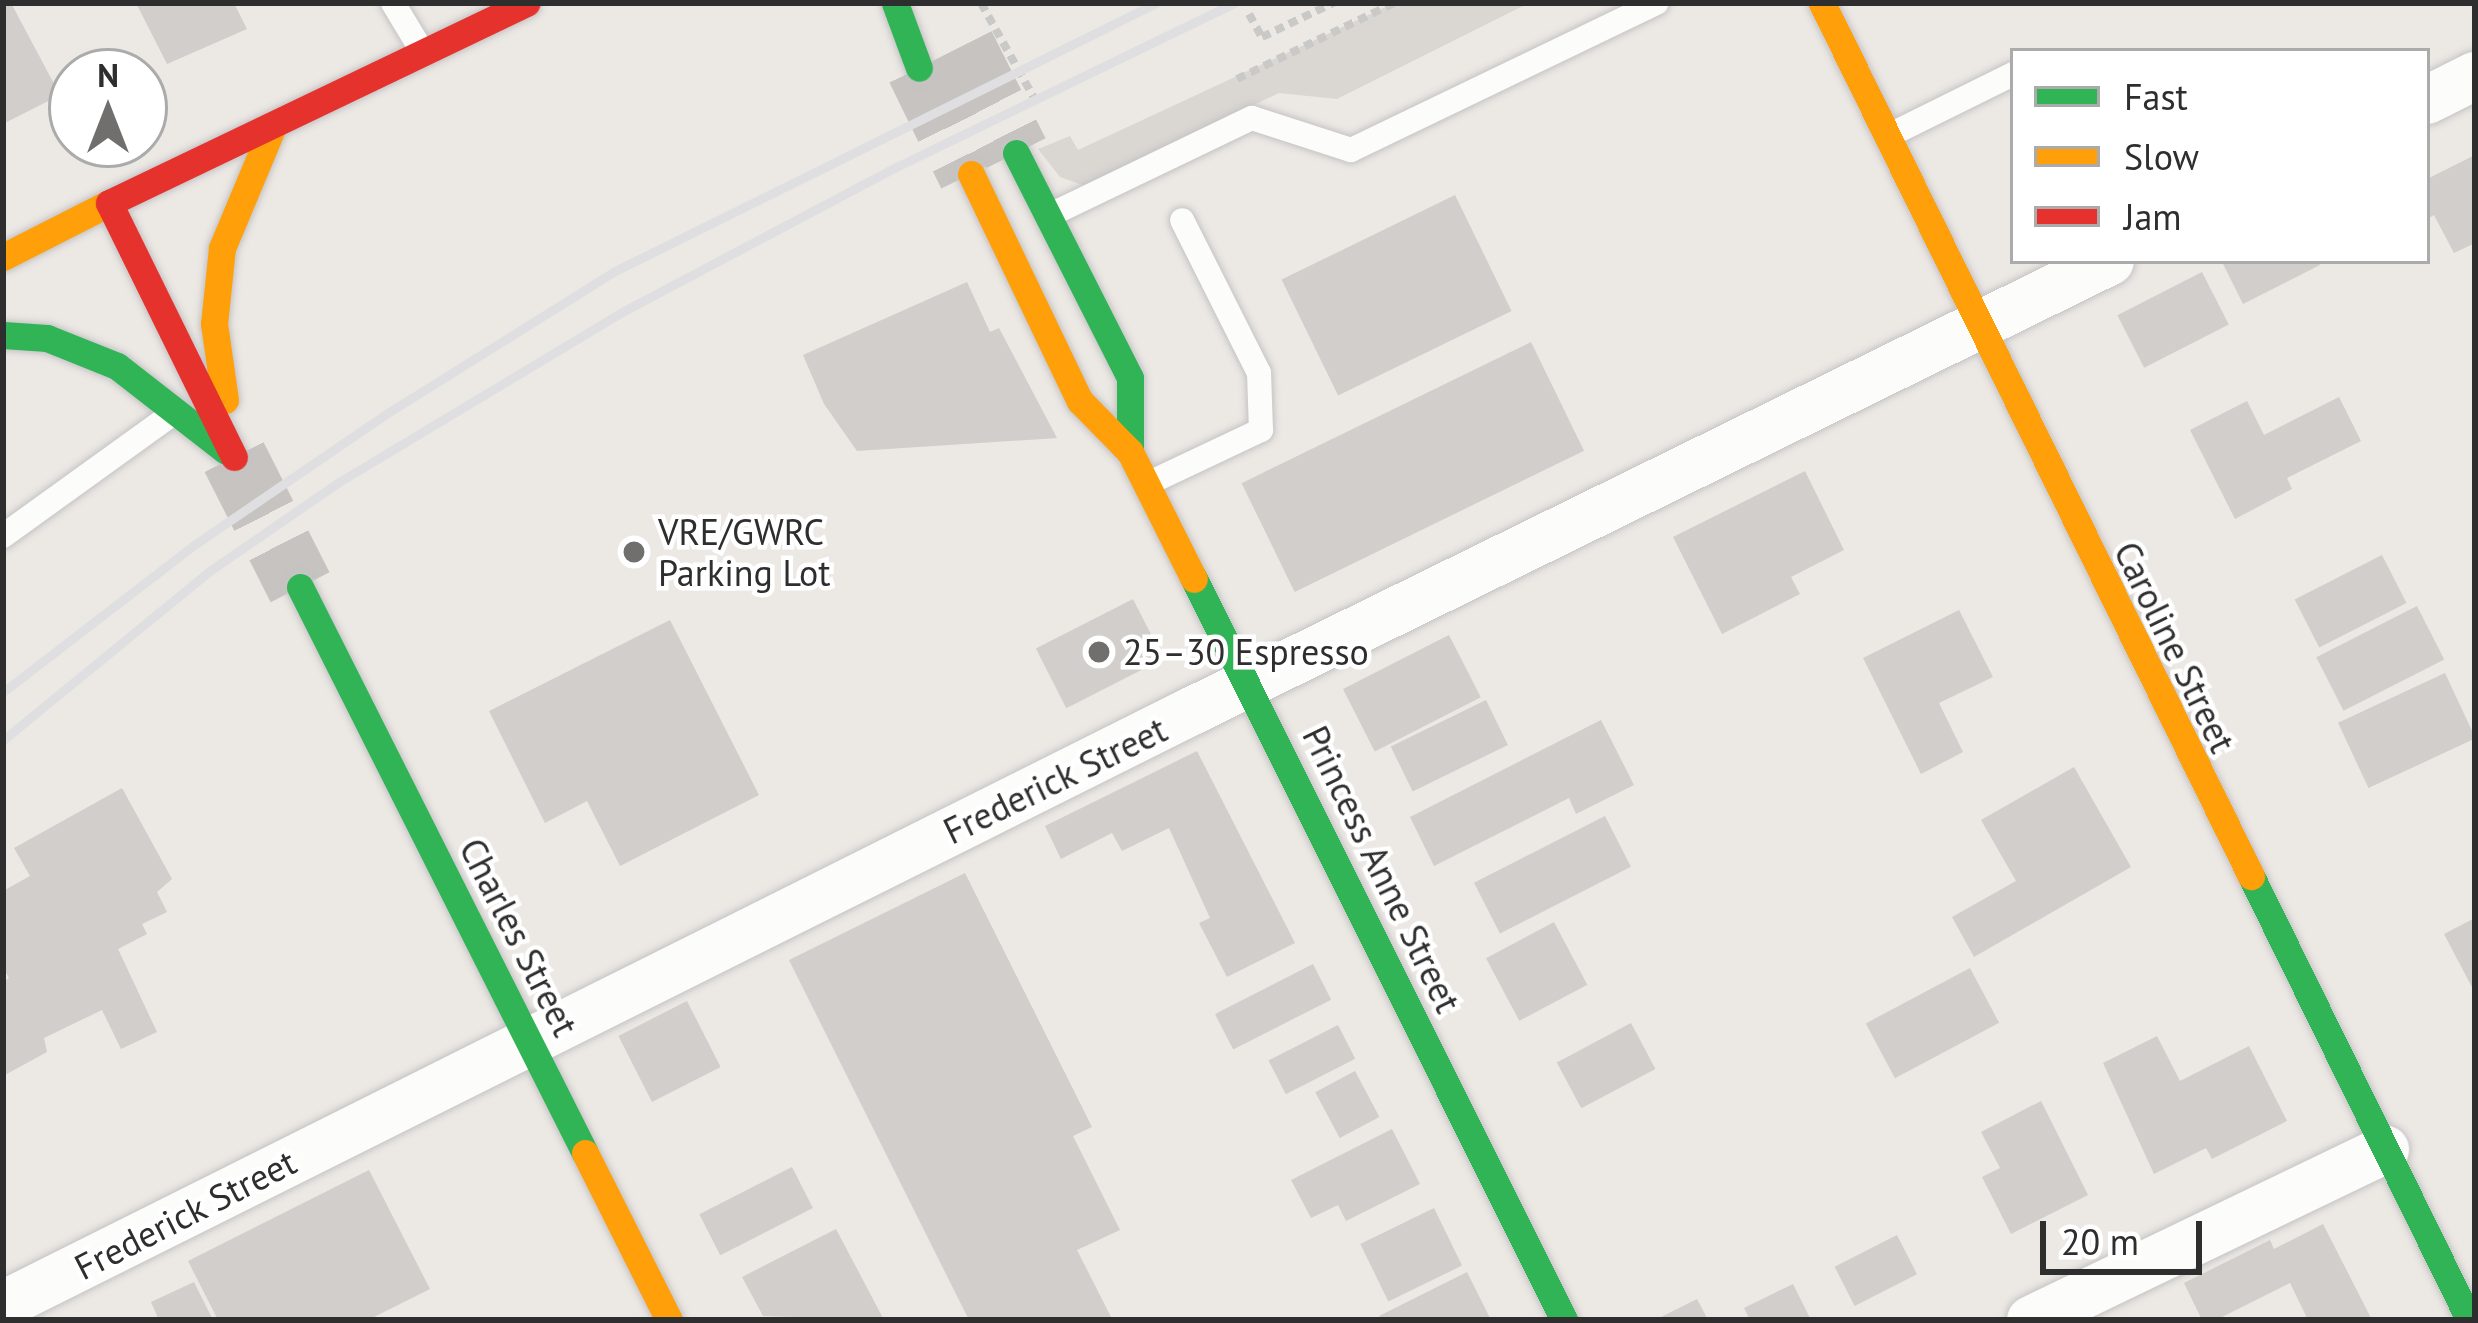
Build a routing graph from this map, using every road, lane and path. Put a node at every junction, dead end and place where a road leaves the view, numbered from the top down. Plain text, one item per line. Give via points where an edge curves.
1 (393, 3) edge
2 (527, 3) edge
3 (895, 3) edge
4 (981, 3) edge
5 (1333, 3) edge
6 (1355, 3) edge
7 (1656, 3) edge
8 (1822, 3) edge
9 (1249, 14) dead end
10 (1363, 17) dead end
11 (424, 54) junction
12 (920, 68) tunnel mouth
13 (2010, 75) edge
14 (2475, 76) edge
15 (2430, 98) edge
16 (1036, 102) dead end
17 (273, 126) junction
18 (1886, 137) junction
19 (1016, 153) tunnel mouth
20 (971, 174) tunnel mouth
21 (109, 203) junction
22 (1048, 216) junction
23 (1182, 220) dead end
24 (3, 257) edge
25 (2104, 264) edge
26 (1977, 328) junction
27 (3, 335) edge
28 (172, 414) junction
29 (1130, 452) junction
30 (234, 457) junction
31 (1147, 484) junction
32 (3, 536) edge
33 (301, 587) tunnel mouth
34 (1250, 683) junction
35 (531, 1042) junction
36 (2385, 1150) junction
37 (3, 1305) edge
38 (669, 1320) edge
39 (1564, 1320) edge
40 (2031, 1320) edge
41 (2469, 1320) edge

1 - 11 lane
2 - 11 street
3 - 12 street
4 - 16 path
5 - 9 path via 1262,37
6 - 10 path
7 - 22 lane via 1351,150 1252,118
8 - 18 street, Caroline Street
11 - 17 street
13 - 18 lane
14 - 15 street
17 - 21 street
17 - 30 street via 222,248 214,324
18 - 26 street, Caroline Street
19 - 22 street, Princess Anne Street
20 - 29 street, Princess Anne Street via 1080,401
21 - 24 street
21 - 30 street
22 - 29 street, Princess Anne Street via 1130,377
23 - 31 lane via 1259,373 1261,430
25 - 26 street, Frederick Street
26 - 34 street, Frederick Street
26 - 36 street, Caroline Street
27 - 28 street via 46,338 117,366
28 - 30 street
28 - 32 lane
29 - 31 street, Princess Anne Street
31 - 34 street, Princess Anne Street
33 - 35 street, Charles Street
34 - 35 street, Frederick Street
34 - 39 street, Princess Anne Street
35 - 37 street, Frederick Street
35 - 38 street, Charles Street
36 - 40 street
36 - 41 street, Caroline Street

